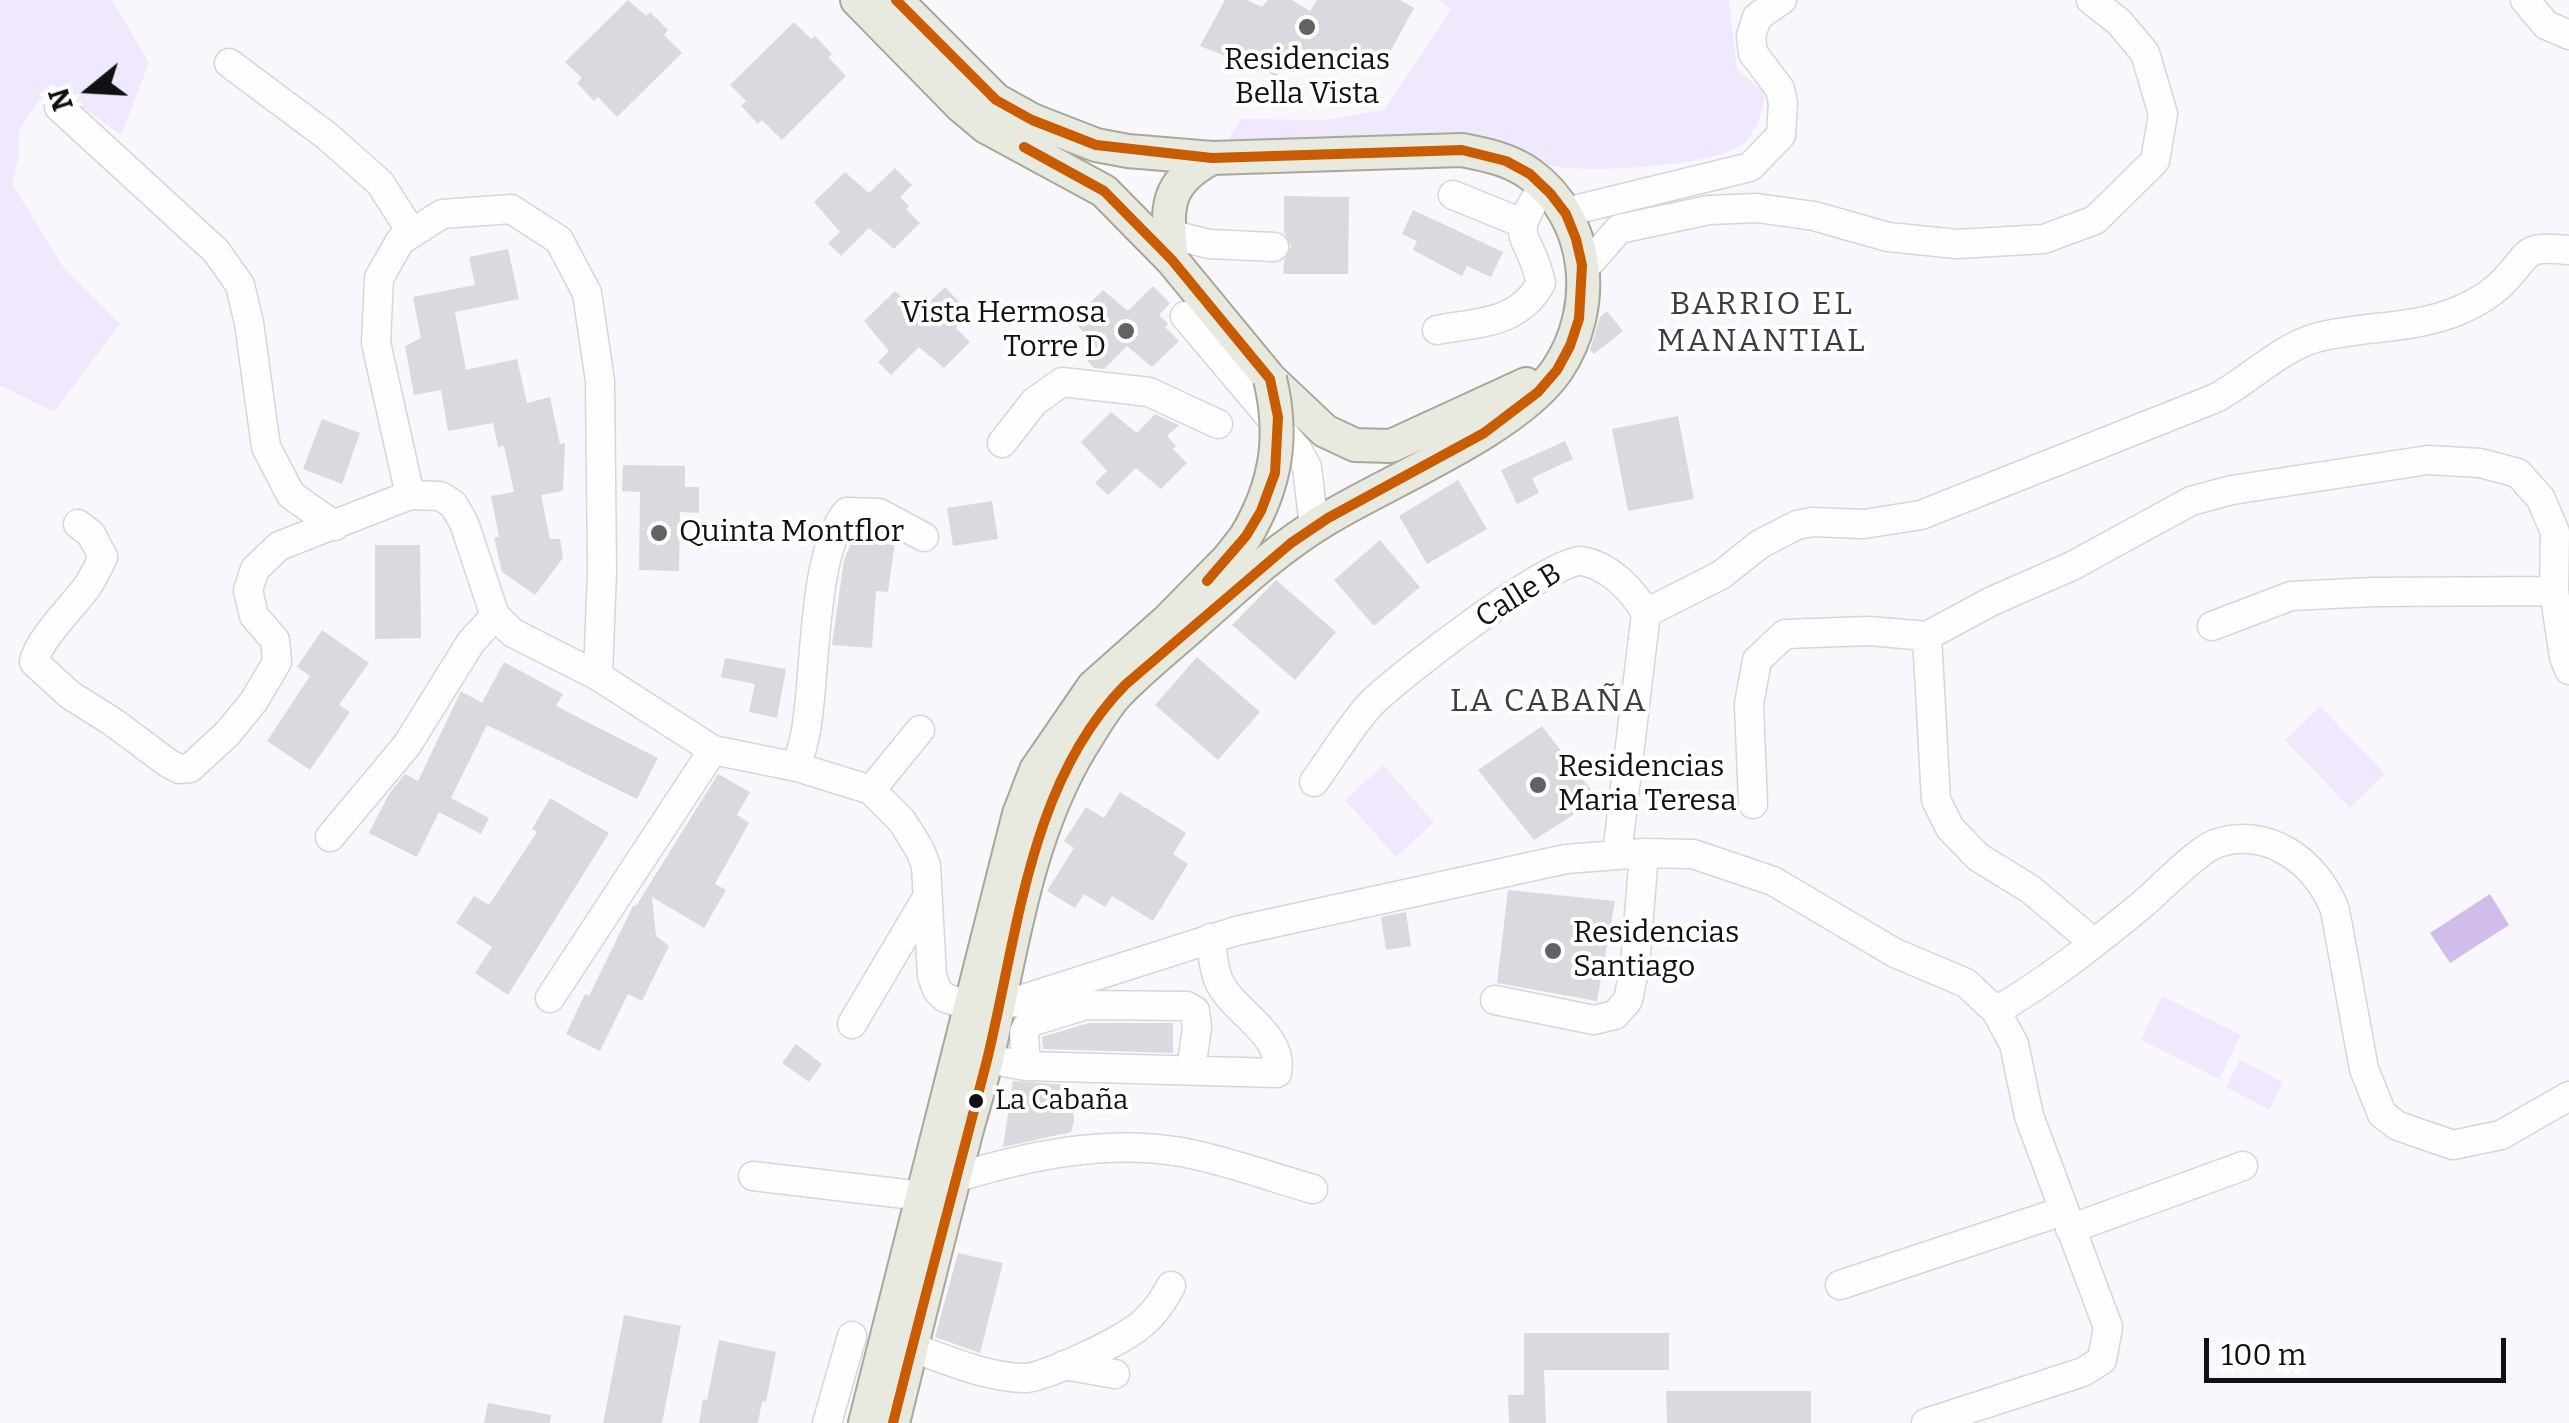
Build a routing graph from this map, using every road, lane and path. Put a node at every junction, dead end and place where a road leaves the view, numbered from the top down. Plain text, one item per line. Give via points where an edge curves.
1 (856, 0) edge
2 (896, 0) edge
3 (1782, 0) edge
4 (2091, 0) edge
5 (2524, 0) edge
6 (2569, 35) edge
7 (229, 63) dead end
8 (58, 107) dead end
9 (1212, 158) junction
10 (1544, 185) junction
11 (1453, 196) dead end
12 (1605, 204) junction
13 (1566, 212) junction
14 (1522, 223) junction
15 (1619, 229) junction
16 (412, 233) junction
17 (1171, 247) junction
18 (1274, 247) dead end
19 (2569, 250) edge
20 (1583, 270) junction
21 (1185, 316) dead end
22 (1437, 330) dead end
23 (1557, 370) junction
24 (1270, 379) junction
25 (1218, 424) dead end
26 (1002, 443) dead end
27 (410, 495) junction
28 (78, 524) dead end
29 (335, 526) junction
30 (1314, 527) junction
31 (924, 537) dead end
32 (2554, 591) junction
33 (1646, 612) junction
34 (495, 616) junction
35 (2212, 626) dead end
36 (1928, 636) junction
37 (2569, 670) edge
38 (598, 676) junction
39 (920, 730) dead end
40 (713, 750) junction
41 (797, 767) junction
42 (1314, 782) dead end
43 (871, 790) junction
44 (1753, 804) dead end
45 (330, 837) dead end
46 (1631, 853) junction
47 (926, 901) junction
48 (1210, 938) junction
49 (2093, 942) junction
50 (550, 998) dead end
51 (1495, 1000) dead end
52 (985, 1006) junction
53 (1996, 1012) junction
54 (852, 1024) dead end
55 (987, 1059) junction
56 (1026, 1066) junction
57 (1192, 1069) junction
58 (2569, 1096) edge
59 (2243, 1166) dead end
60 (752, 1176) dead end
61 (955, 1178) junction
62 (1314, 1190) dead end
63 (922, 1196) junction
64 (2066, 1220) junction
65 (1840, 1285) dead end
66 (1170, 1286) dead end
67 (898, 1346) junction
68 (1062, 1365) junction
69 (1116, 1374) dead end
70 (827, 1423) edge
71 (864, 1423) edge
72 (894, 1423) edge
73 (1926, 1423) edge

1 - 17 main road via 960,106 1104,192
2 - 9 main road via 996,100 1032,120 1096,145
3 - 12 street via 1757,17 1751,36 1753,53 1780,89 1781,134 1750,167
4 - 15 street via 2145,53 2163,114 2155,161 2095,220 2044,239 1957,244 1888,237 1757,208 1710,210
5 - 6 street via 2546,25
7 - 16 street via 380,184
8 - 29 street via 216,251 240,285 266,447 291,495
9 - 10 main road via 1462,150 1499,157
9 - 17 main road via 1188,170 1171,198
10 - 13 main road
10 - 14 street
11 - 14 street
12 - 13 street
12 - 15 street
13 - 20 main road
14 - 22 street via 1541,283 1533,298 1510,316
15 - 20 street
16 - 27 street via 400,240 379,278 376,342
16 - 38 street via 442,214 511,209 559,240 587,294 600,380
17 - 18 street
17 - 24 main road
19 - 33 street via 2544,248 2521,257 2506,280 2460,310 2422,323 2314,338 2216,398 1921,515 1796,524 1722,576
20 - 23 main road via 1584,294
21 - 30 street via 1296,449 1307,468
23 - 24 main road via 1408,439 1372,447 1325,432
23 - 30 main road via 1499,422
24 - 52 main road, bridge via 1278,416 1275,474 1246,536 1093,687 1036,770 1019,814
25 - 26 street via 1148,392 1062,382 1034,402
27 - 29 street
27 - 34 street via 440,496 453,504
28 - 29 street via 102,558 34,662 70,695 179,769 190,768 226,734 277,662 274,640 254,616 248,590 256,569 278,546
30 - 52 main road via 1269,557 1114,696 1064,776
31 - 41 street via 879,513 847,512 834,526
32 - 35 street via 2292,596
32 - 36 street via 2555,532 2541,499 2518,473 2428,460 2191,501
32 - 37 street
33 - 42 street, Calle B via 1621,580 1580,561 1556,567 1501,601 1370,705
33 - 46 street
34 - 38 street
34 - 45 street via 471,642 407,745
36 - 44 street via 1868,630 1785,634 1757,660 1749,704
36 - 49 street via 1936,800 1950,828 1978,857 2030,888
38 - 40 street
39 - 43 street
40 - 41 street
40 - 50 street
41 - 43 street
43 - 47 street via 920,850
46 - 48 street via 1566,859
46 - 51 street via 1634,966 1628,1000 1615,1015 1594,1020
46 - 53 street via 1693,854 1773,881 1894,953 1966,983
47 - 52 street via 934,983 945,998
47 - 54 street
48 - 52 street
48 - 57 street via 1218,980 1272,1044 1279,1071
49 - 53 street
49 - 58 street via 2212,844 2252,838 2287,850 2326,887 2364,1070 2382,1114 2453,1145 2500,1135
52 - 55 main road
52 - 63 main road
53 - 64 street via 2014,1044 2028,1116
55 - 56 street
55 - 61 main road
56 - 57 street
56 - 57 street via 1024,1032 1030,1022 1086,1005 1187,1006 1197,1020
59 - 64 street
60 - 63 street
61 - 62 street via 1106,1148 1179,1152
61 - 67 main road
63 - 67 main road
64 - 65 street
64 - 73 street via 2108,1327 2102,1360
66 - 68 street via 1140,1327
67 - 68 street via 1027,1379
67 - 70 street via 840,1334
67 - 71 main road
67 - 72 main road
68 - 69 street

